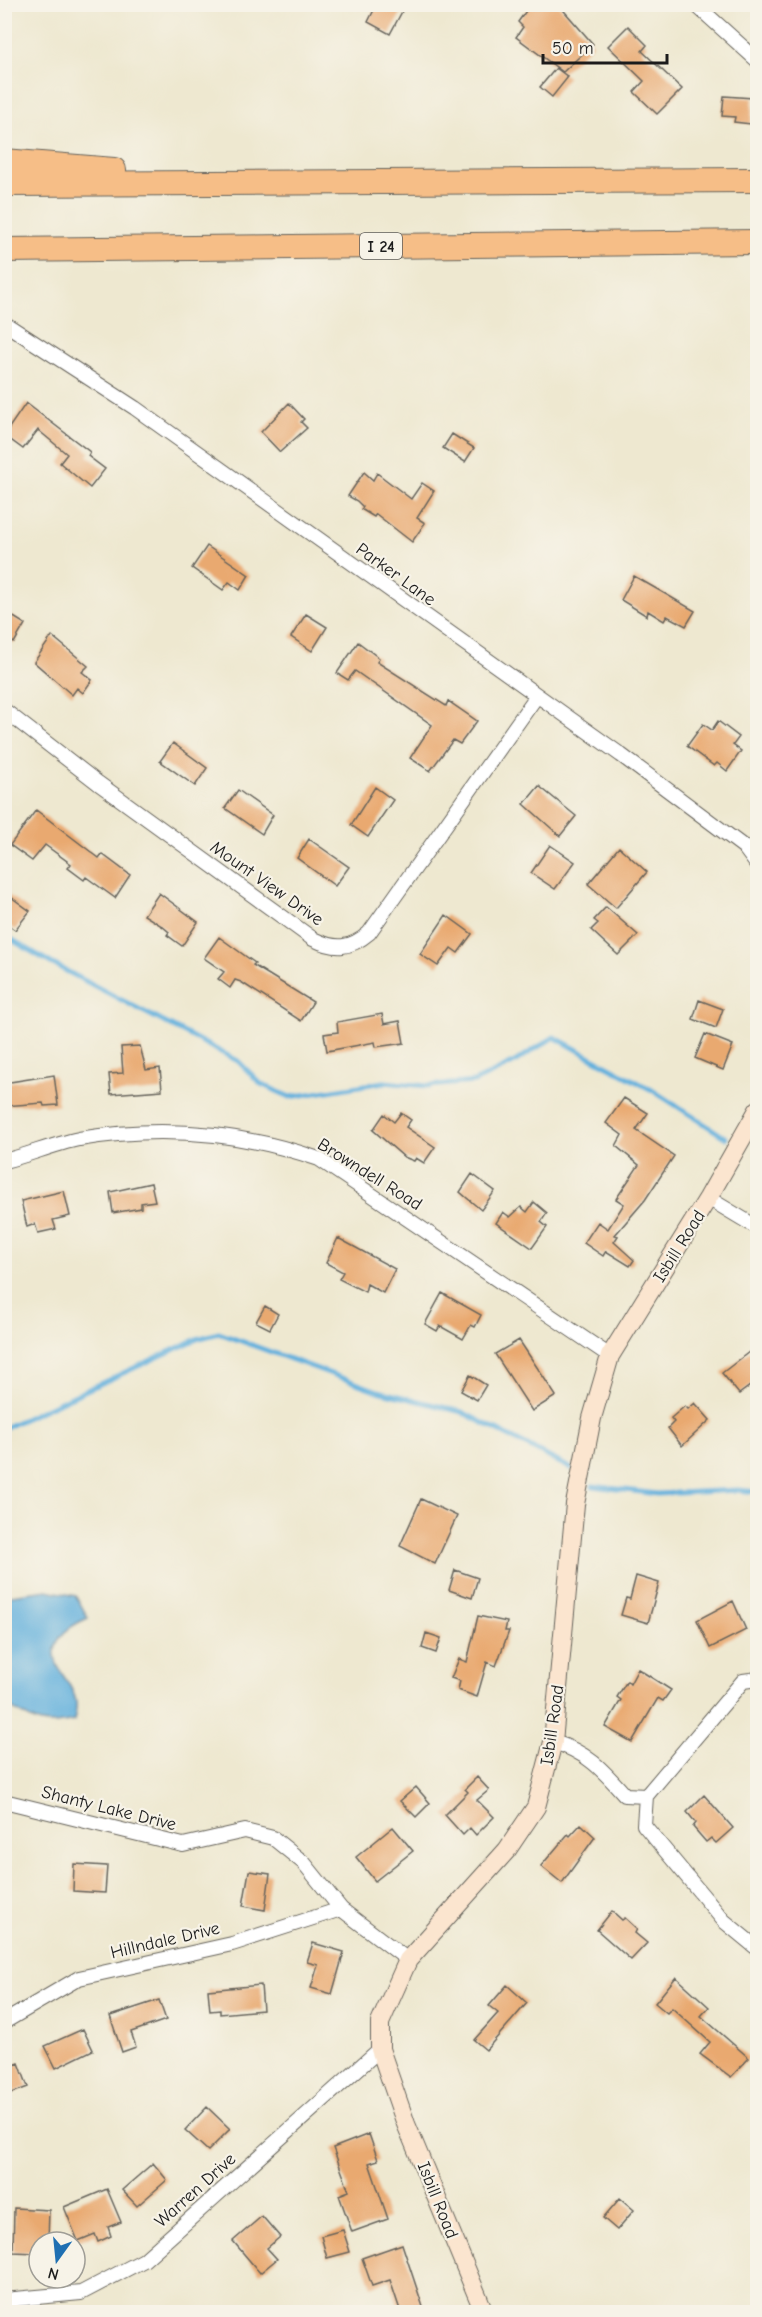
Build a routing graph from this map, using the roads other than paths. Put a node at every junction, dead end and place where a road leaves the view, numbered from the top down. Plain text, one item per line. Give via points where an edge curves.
1 (695, 4) edge
2 (758, 61) edge
3 (4, 161) edge
4 (758, 180) edge
5 (269, 182) junction
6 (4, 184) edge
7 (758, 242) edge
8 (4, 250) edge
9 (4, 323) edge
10 (536, 697) junction
11 (4, 710) edge
12 (758, 866) edge
13 (758, 1110) edge
14 (4, 1161) edge
15 (708, 1198) junction
16 (758, 1228) edge
17 (610, 1356) junction
18 (758, 1679) edge
19 (553, 1742) junction
20 (646, 1796) junction
21 (4, 1801) edge
22 (341, 1909) junction
23 (758, 1949) edge
24 (408, 1960) junction
25 (4, 2022) edge
26 (380, 2049) junction
27 (4, 2300) edge
28 (484, 2313) edge

1 - 2 street
3 - 5 highway
4 - 5 highway
5 - 6 highway
7 - 8 highway, I 24
9 - 10 street, Parker Lane via 135,408
10 - 11 street, Mount View Drive via 369,933 342,948 313,939
10 - 12 street, Parker Lane via 744,847
13 - 15 street, Isbill Road
14 - 17 street, Browndell Road via 78,1140 136,1133 241,1136 281,1146 319,1159
15 - 16 street
15 - 17 street, Isbill Road
17 - 19 street, Isbill Road via 592,1418 575,1504
18 - 20 street via 743,1681
19 - 20 street via 573,1747 594,1760 625,1796
19 - 24 street, Isbill Road via 536,1807 507,1850
20 - 23 street via 644,1825 724,1921
21 - 22 street, Shanty Lake Drive via 183,1845 245,1831 273,1838 303,1863
22 - 24 street, Shanty Lake Drive
22 - 25 street, Hillndale Drive via 232,1944 79,1978
24 - 26 street, Isbill Road via 380,2023
26 - 27 street, Warren Drive via 144,2260 81,2293
26 - 28 street, Isbill Road via 406,2124

